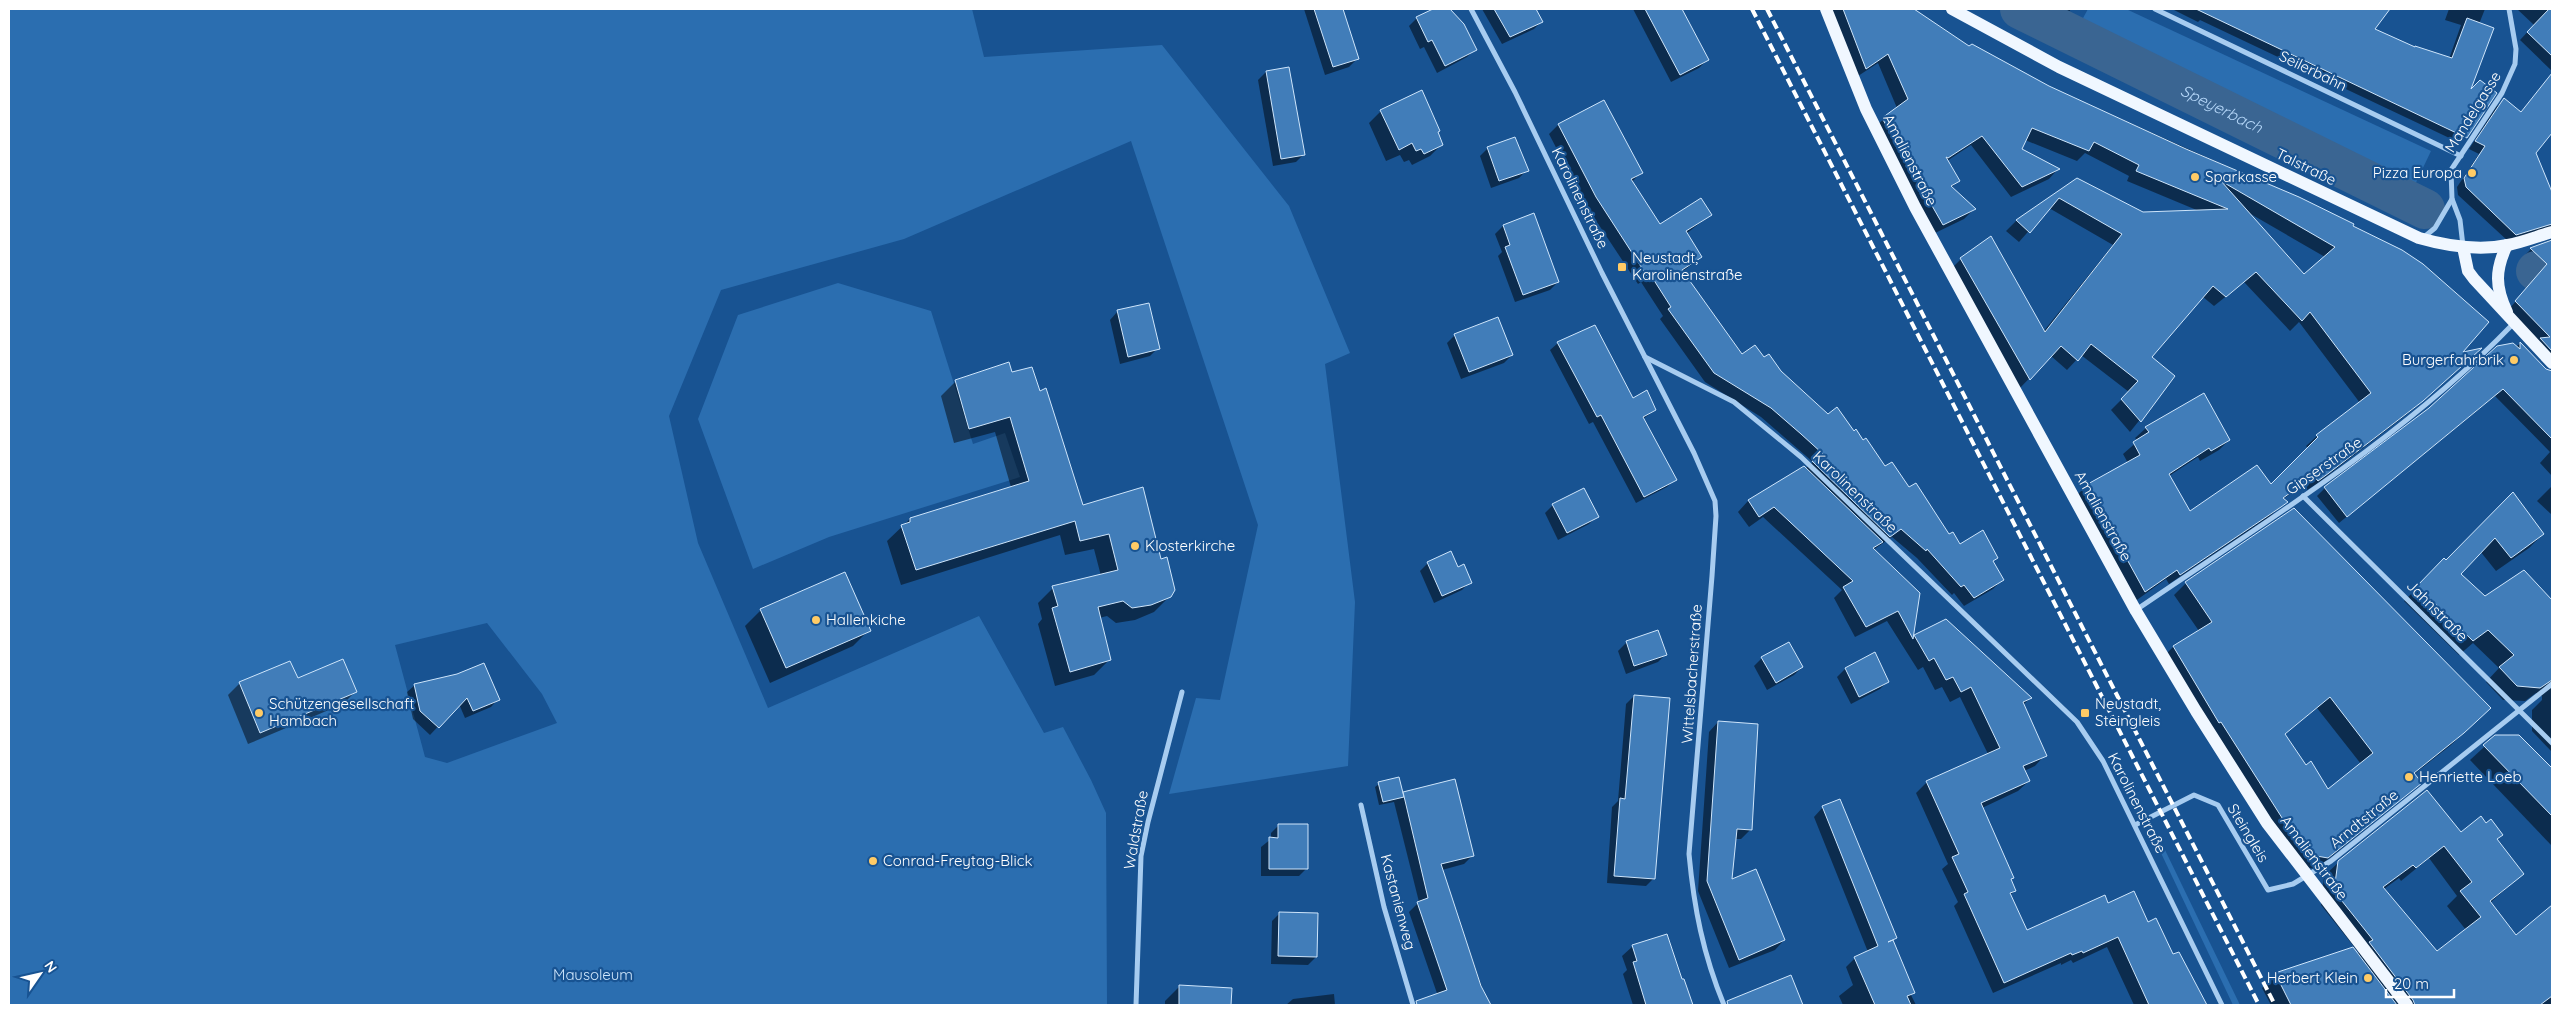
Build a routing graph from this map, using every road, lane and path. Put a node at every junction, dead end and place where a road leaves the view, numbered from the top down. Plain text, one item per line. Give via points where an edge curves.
1 (1471, 9) edge
2 (1826, 9) edge
3 (1952, 9) edge
4 (2154, 9) edge
5 (2509, 9) edge
6 (2461, 156) junction
7 (2452, 199) junction
8 (2552, 232) edge
9 (2421, 238) junction
10 (2507, 245) junction
11 (2463, 247) junction
12 (2513, 324) junction
13 (1645, 356) junction
14 (2552, 363) edge
15 (2303, 496) junction
16 (2136, 611) junction
17 (2552, 684) edge
18 (1182, 692) dead end
19 (2520, 711) junction
20 (2552, 743) edge
21 (1361, 805) dead end
22 (2135, 825) junction
23 (2307, 876) junction
24 (1136, 1005) edge
25 (1413, 1005) edge
26 (1724, 1005) edge
27 (2222, 1005) edge
28 (2407, 1005) edge

1 - 13 street, Karolinenstraße
2 - 16 main road, Amalienstraße via 1866,109 1915,207
3 - 9 main road, Talstraße via 2059,67
4 - 6 street, Seilerbahn
5 - 6 street, Mandelgasse via 2516,49 2515,64 2502,93
6 - 7 street, Mandelgasse via 2451,170
7 - 9 street via 2435,228
7 - 11 street, Mandelgasse via 2460,220
8 - 10 main road, Talstraße
9 - 11 main road, Talstraße
10 - 11 main road, Talstraße
10 - 12 main road via 2496,282
11 - 12 main road via 2468,271
12 - 14 main road
12 - 15 street, Gipserstraße via 2456,381
13 - 22 street, Karolinenstraße via 1734,402 1801,457 2056,700 2077,722 2103,761
13 - 26 street, Wittelsbacherstraße via 1715,501 1713,566 1689,854 1702,943
15 - 16 street, Gipserstraße
15 - 19 street, Jahnstraße
16 - 23 main road, Amalienstraße via 2247,791
17 - 19 street, Arndtstraße
18 - 24 street, Waldstraße via 1141,856
19 - 20 street, Jahnstraße
19 - 23 street, Arndtstraße via 2331,862
21 - 25 street, Kastanienweg via 1384,907
22 - 23 street, Steingleis via 2194,795 2218,805 2268,890 2293,884
22 - 27 street, Karolinenstraße
23 - 28 main road, Amalienstraße

